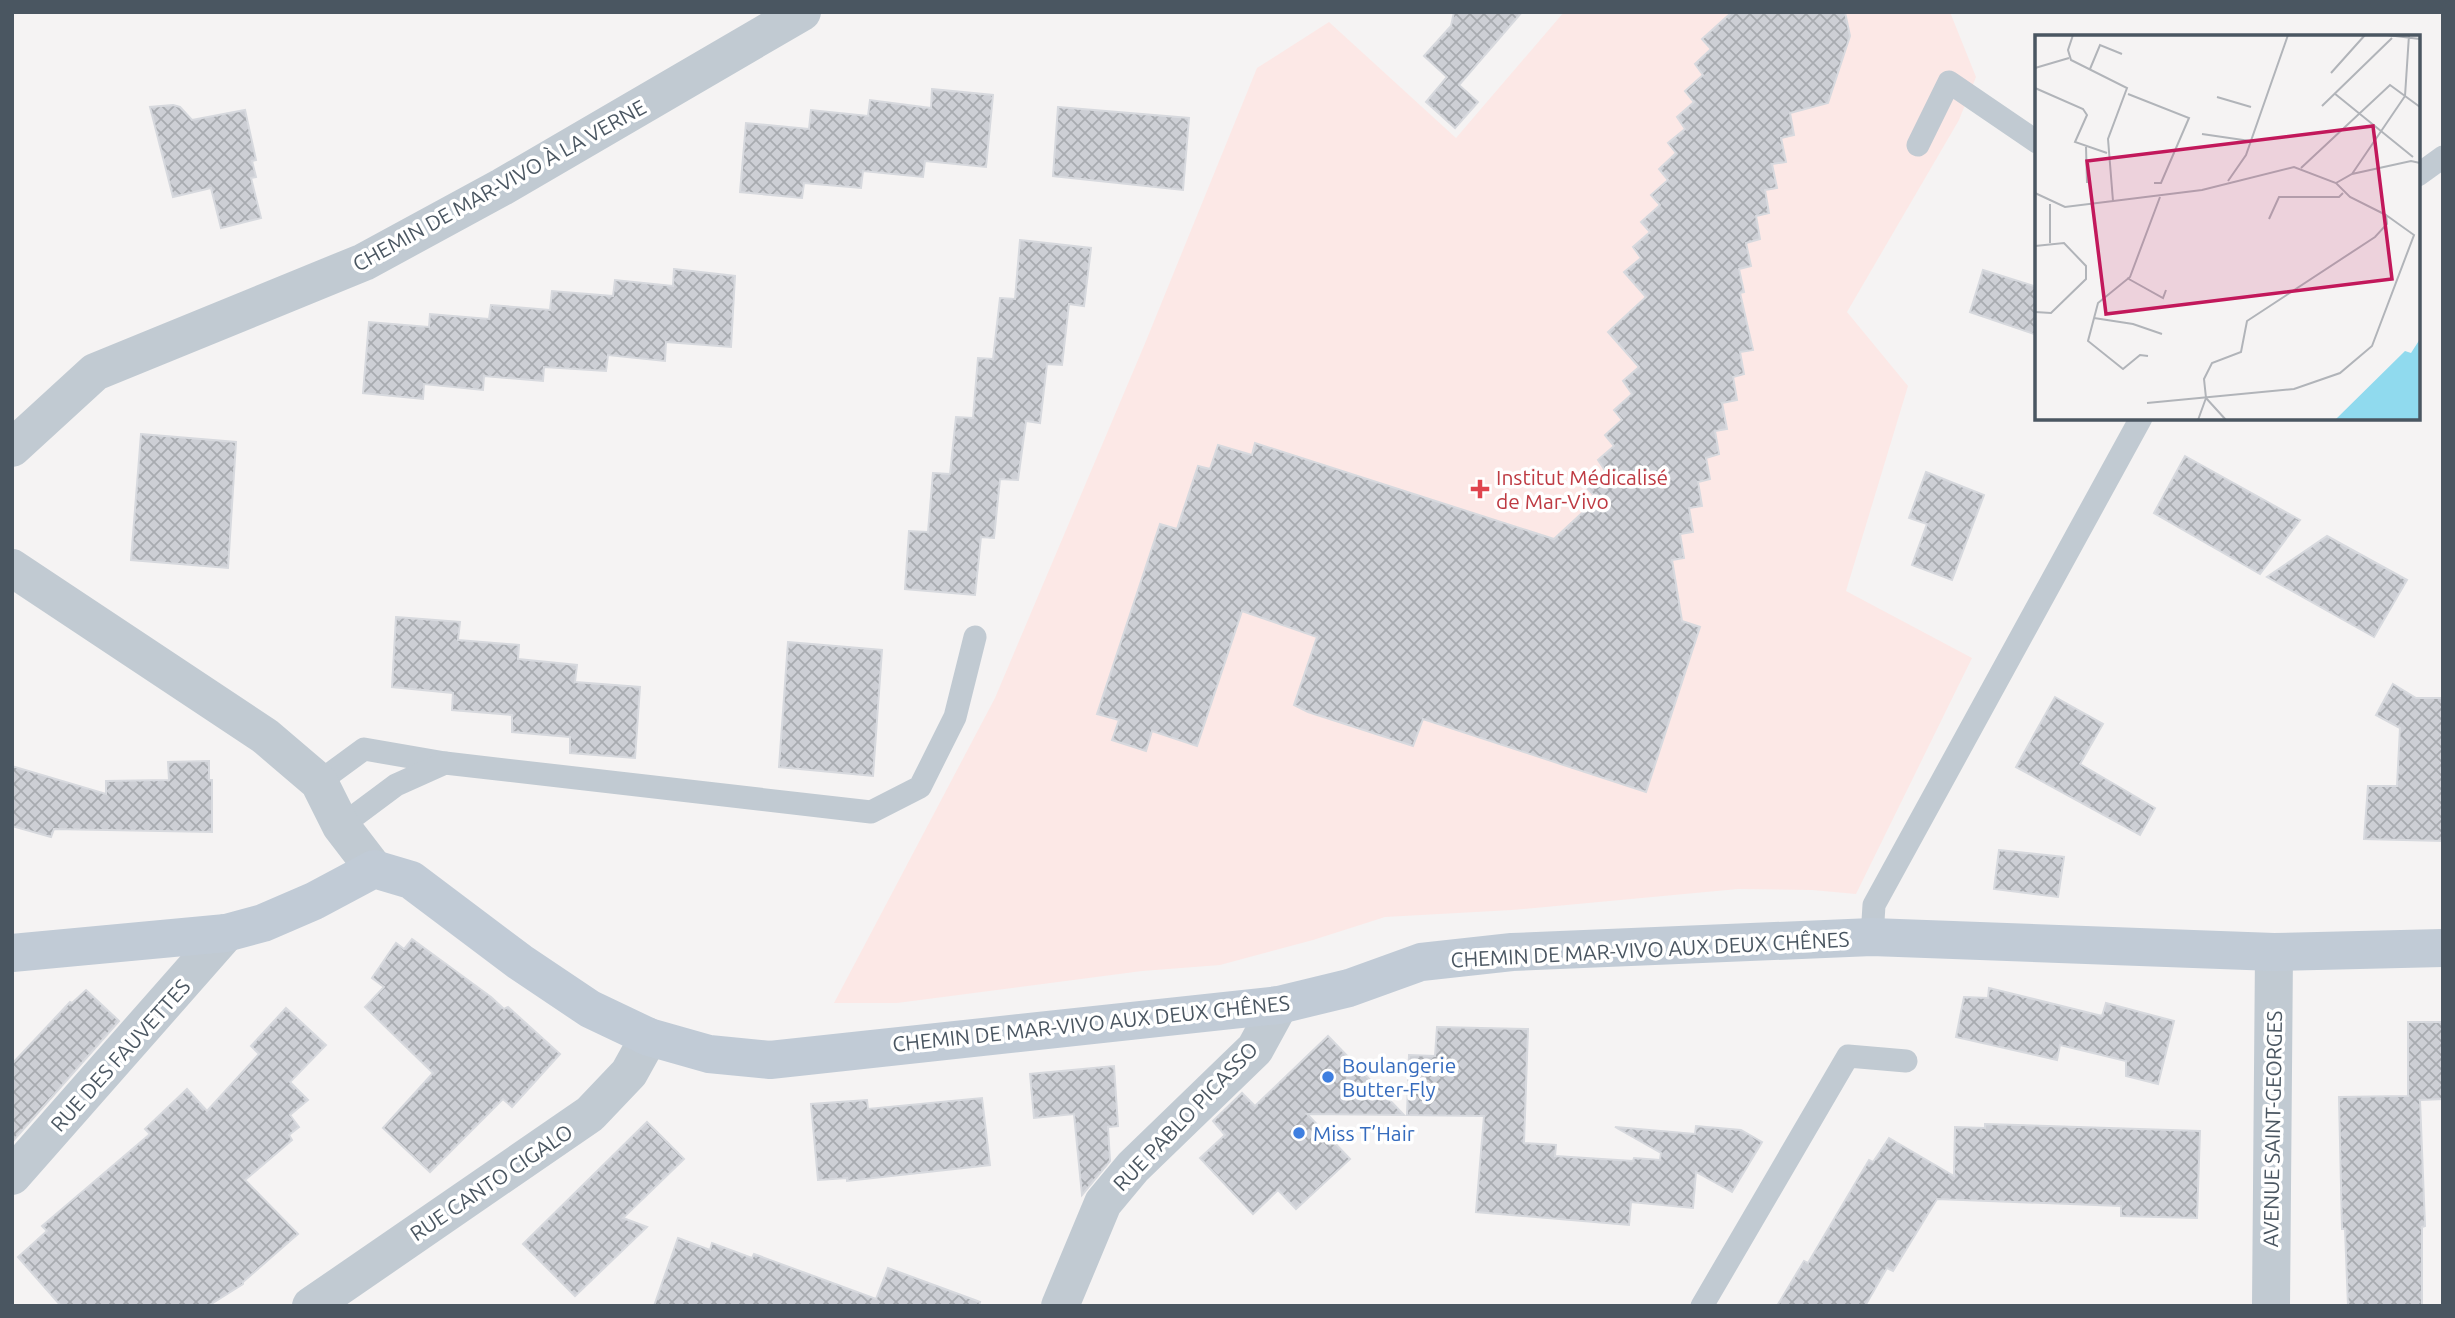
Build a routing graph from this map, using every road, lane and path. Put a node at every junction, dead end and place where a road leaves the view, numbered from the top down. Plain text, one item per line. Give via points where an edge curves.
1 (802, 12) edge
2 (2035, 141) edge
3 (1918, 145) dead end
4 (2443, 157) edge
5 (2420, 174) edge
6 (2140, 420) edge
7 (12, 448) edge
8 (12, 569) edge
9 (975, 636) dead end
10 (445, 763) junction
11 (318, 782) junction
12 (341, 826) junction
13 (374, 869) junction
14 (226, 933) junction
15 (1872, 937) junction
16 (2443, 948) edge
17 (2274, 952) junction
18 (12, 953) edge
19 (1279, 1005) junction
20 (649, 1037) junction
21 (1906, 1061) dead end
22 (12, 1176) edge
23 (311, 1306) edge
24 (1060, 1306) edge
25 (1702, 1306) edge
26 (2271, 1306) edge

1 - 7 street, CHEMIN DE MAR-VIVO À LA VERNE via 364,262 94,372
2 - 3 lane via 1948,82
4 - 5 lane
6 - 15 lane via 1874,905
8 - 11 street via 265,736
9 - 10 lane via 955,717 920,787 871,812
10 - 11 lane via 364,749
10 - 12 lane via 396,785
11 - 12 street
12 - 13 street
13 - 14 street via 301,907
13 - 20 street, CHEMIN DE MAR-VIVO AUX DEUX CHÊNES via 411,880 590,1009
14 - 18 street
14 - 22 street, RUE DES FAUVETTES
15 - 17 street, CHEMIN DE MAR-VIVO AUX DEUX CHÊNES
15 - 19 street, CHEMIN DE MAR-VIVO AUX DEUX CHÊNES via 1512,952 1421,962 1349,988
16 - 17 street, CHEMIN DE MAR-VIVO AUX DEUX CHÊNES
17 - 26 street, AVENUE SAINT-GEORGES
19 - 20 street, CHEMIN DE MAR-VIVO AUX DEUX CHÊNES via 770,1060 709,1054
19 - 24 street, RUE PABLO PICASSO via 1255,1049 1133,1167 1103,1203
20 - 23 street, RUE CANTO CIGALO via 629,1073 590,1114
21 - 25 lane via 1848,1056

